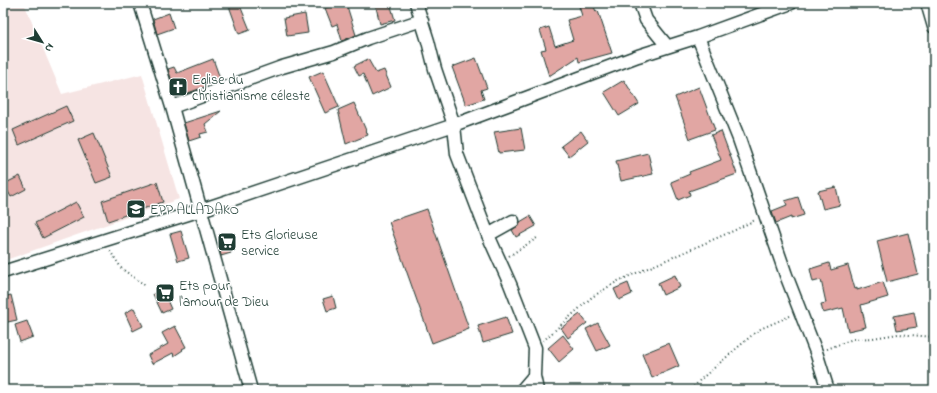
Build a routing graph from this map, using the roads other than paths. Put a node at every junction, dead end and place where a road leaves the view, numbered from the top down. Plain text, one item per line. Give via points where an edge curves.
1 (140, 3) edge
2 (416, 3) edge
3 (640, 3) edge
4 (790, 3) edge
5 (927, 3) edge
6 (422, 20) junction
7 (934, 27) edge
8 (698, 37) junction
9 (667, 46) junction
10 (172, 107) junction
11 (454, 125) junction
12 (201, 210) junction
13 (513, 221) dead end
14 (488, 235) junction
15 (3, 272) edge
16 (534, 376) junction
17 (251, 390) edge
18 (522, 390) edge
19 (537, 390) edge
20 (828, 390) edge

1 - 10 street
2 - 6 street
3 - 9 street via 646,20
4 - 8 street
5 - 7 street
6 - 10 street
6 - 11 street
8 - 9 street
8 - 20 street via 739,139
9 - 11 street
10 - 12 street
11 - 12 street
11 - 14 street via 457,154
12 - 15 street
12 - 17 street
13 - 14 street
14 - 16 street via 536,348
16 - 18 street
16 - 19 street

